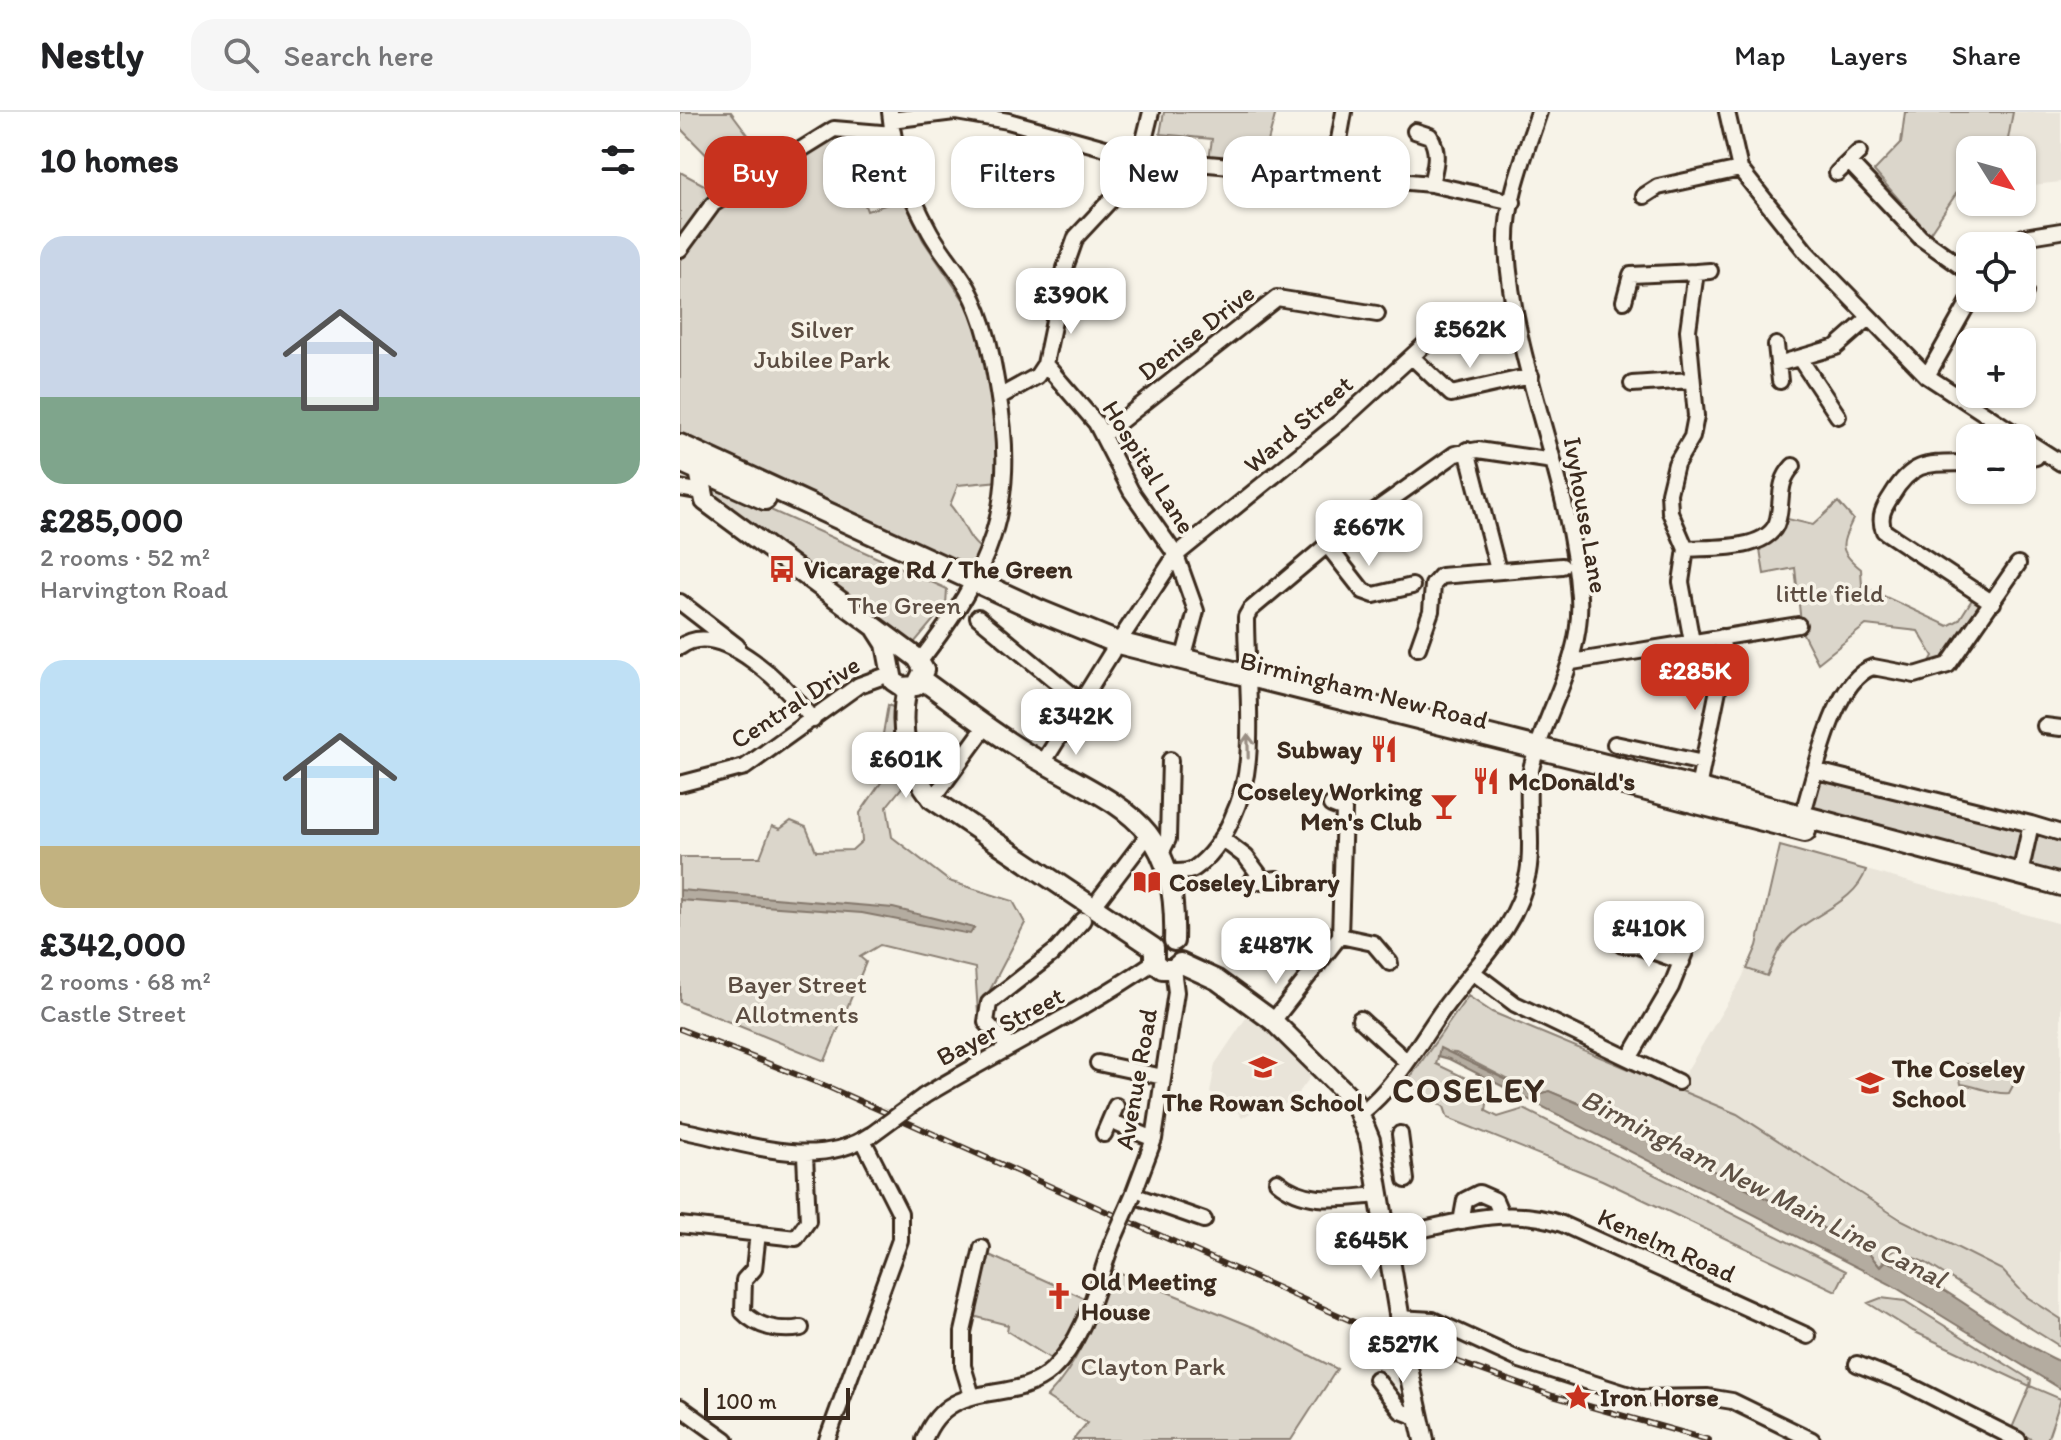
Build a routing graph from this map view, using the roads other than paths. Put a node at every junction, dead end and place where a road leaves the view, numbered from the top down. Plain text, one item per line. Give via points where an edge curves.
1 (955, 112) edge
2 (1151, 112) edge
3 (1344, 112) edge
4 (1539, 112) edge
5 (1727, 112) edge
6 (897, 120) edge
7 (1415, 131) dead end
8 (1146, 136) edge
9 (1340, 136) edge
10 (1100, 147) edge
11 (1740, 169) junction
12 (1837, 173) dead end
13 (1649, 174) dead end
14 (1410, 182) edge
15 (1431, 184) junction
16 (1658, 187) junction
17 (1644, 196) dead end
18 (1513, 202) junction
19 (1100, 208) edge
20 (2061, 231) edge
21 (2036, 235) edge
22 (680, 249) edge
23 (1956, 263) edge
24 (1624, 301) dead end
25 (1963, 312) edge
26 (1377, 314) dead end
27 (1869, 318) junction
28 (1447, 324) dead end
29 (1776, 345) dead end
30 (1412, 357) junction
31 (1800, 359) junction
32 (1045, 364) junction
33 (1778, 364) junction
34 (1531, 376) junction
35 (1927, 376) junction
36 (1692, 380) junction
37 (1780, 381) dead end
38 (1632, 384) dead end
39 (999, 397) junction
40 (1838, 416) dead end
41 (2001, 424) edge
42 (1103, 435) junction
43 (680, 445) edge
44 (2036, 447) edge
45 (1467, 450) junction
46 (2040, 450) junction
47 (2036, 457) edge
48 (680, 461) edge
49 (1553, 461) junction
50 (2061, 463) edge
51 (702, 464) junction
52 (1956, 464) edge
53 (1793, 466) dead end
54 (680, 488) edge
55 (702, 492) junction
56 (1327, 545) junction
57 (1686, 549) junction
58 (1176, 555) junction
59 (1553, 562) dead end
60 (2018, 564) dead end
61 (1498, 570) junction
62 (1412, 586) dead end
63 (972, 587) junction
64 (680, 602) edge
65 (1993, 603) junction
66 (978, 617) dead end
67 (1798, 625) dead end
68 (877, 630) junction
69 (1722, 637) junction
70 (1692, 642) junction
71 (680, 647) edge
72 (1115, 648) junction
73 (1418, 648) dead end
74 (748, 655) junction
75 (1183, 660) junction
76 (1572, 662) junction
77 (891, 669) junction
78 (914, 671) junction
79 (1247, 680) junction
80 (1082, 703) junction
81 (813, 720) junction
82 (986, 726) junction
83 (2045, 726) dead end
84 (2061, 728) edge
85 (1615, 744) dead end
86 (1535, 754) junction
87 (1170, 760) dead end
88 (1043, 763) junction
89 (1703, 763) junction
90 (1817, 771) junction
91 (680, 784) edge
92 (940, 789) dead end
93 (1696, 795) junction
94 (1331, 805) dead end
95 (1801, 823) junction
96 (2031, 824) junction
97 (2061, 833) edge
98 (1148, 835) junction
99 (1221, 838) junction
100 (1161, 853) junction
101 (1171, 872) junction
102 (2020, 874) junction
103 (1263, 880) dead end
104 (2061, 885) edge
105 (2061, 897) edge
106 (1100, 898) dead end
107 (1083, 920) dead end
108 (1340, 936) junction
109 (1631, 940) dead end
110 (1174, 941) junction
111 (1154, 955) junction
112 (1386, 962) dead end
113 (1177, 966) junction
114 (1474, 973) junction
115 (1360, 1019) dead end
116 (1273, 1021) junction
117 (1009, 1047) junction
118 (1630, 1057) junction
119 (1407, 1062) junction
120 (1098, 1063) dead end
121 (1163, 1077) junction
122 (1678, 1082) dead end
123 (1116, 1106) dead end
124 (1360, 1114) junction
125 (680, 1130) edge
126 (1400, 1134) dead end
127 (867, 1137) junction
128 (1154, 1139) junction
129 (805, 1155) junction
130 (1403, 1159) junction
131 (1374, 1162) junction
132 (1406, 1180) dead end
133 (1277, 1181) dead end
134 (1133, 1195) junction
135 (1378, 1195) junction
136 (1501, 1214) junction
137 (1204, 1220) dead end
138 (1461, 1222) junction
139 (680, 1225) edge
140 (758, 1233) junction
141 (1385, 1238) junction
142 (982, 1248) dead end
143 (1398, 1318) junction
144 (801, 1328) dead end
145 (1808, 1336) dead end
146 (1854, 1363) dead end
147 (1376, 1379) dead end
148 (972, 1396) junction
149 (680, 1407) edge
150 (1419, 1418) junction
151 (726, 1440) edge
152 (827, 1440) edge
153 (924, 1440) edge
154 (1424, 1440) edge
155 (1812, 1440) edge
156 (2018, 1440) edge

1 - 6 street
1 - 10 street
2 - 8 street
3 - 9 street
4 - 18 street, Ivyhouse Lane
5 - 11 street
6 - 22 street via 834,129 713,204
6 - 39 street via 914,201 982,316
7 - 15 street via 1430,136 1435,145
11 - 16 street
11 - 27 street via 1807,253
12 - 23 street via 1854,157 1921,238
13 - 16 street
14 - 15 street
15 - 18 street
16 - 17 street
18 - 34 street, Ivyhouse Lane via 1507,247
19 - 32 street via 1076,237 1065,268
20 - 21 street
24 - 36 street via 1631,275 1703,271 1688,330
25 - 35 street
26 - 42 street, Denise Drive via 1277,298
27 - 31 street via 1836,347
27 - 35 street
28 - 30 street, Ward Street
29 - 33 street
30 - 34 street via 1451,394
30 - 58 street, Ward Street
31 - 33 street
31 - 40 street via 1835,398
32 - 39 street via 1037,376
32 - 42 street, Hospital Lane
33 - 37 street
34 - 49 street, Ivyhouse Lane
35 - 41 street
36 - 38 street
36 - 57 street via 1692,437 1676,464 1669,493 1670,512
39 - 63 street via 1006,442 1004,501
42 - 58 street, Hospital Lane via 1131,491
43 - 51 highway, Birmingham New Road
44 - 46 street
45 - 49 street
45 - 56 street
45 - 61 street
46 - 47 street
46 - 50 street
48 - 51 highway, Birmingham New Road
49 - 76 street, Ivyhouse Lane via 1579,598
51 - 55 main road
51 - 63 highway, Birmingham New Road
52 - 65 street via 1914,468 1905,474 1881,520 1884,531
53 - 57 street via 1784,476 1778,522 1770,532 1741,545
54 - 55 street
55 - 68 main road via 715,512
56 - 62 street via 1363,591 1374,595
56 - 79 street via 1250,610
57 - 70 street via 1681,582
58 - 72 street, Ward Street
58 - 75 street, Hospital Lane via 1196,611
59 - 61 street
60 - 65 street
61 - 73 street via 1446,574 1436,580
63 - 72 highway, Birmingham New Road
63 - 78 street
64 - 74 street
65 - 90 street via 1948,665 1915,675 1873,667 1861,673 1842,697
66 - 80 street
67 - 69 street
68 - 77 main road
68 - 78 main road
69 - 70 street
69 - 89 street via 1724,660
70 - 76 street
71 - 74 street via 702,640
72 - 75 highway, Birmingham New Road
72 - 79 highway, Birmingham New Road
72 - 80 street, Ward Street
74 - 81 street
75 - 79 highway, Birmingham New Road
76 - 86 street, Ivyhouse Lane
77 - 78 main road via 897,658
77 - 78 main road via 897,685
77 - 81 street, Central Drive via 859,685
78 - 82 main road
78 - 111 main road via 902,724 904,741 919,783 932,799
79 - 86 highway, Birmingham New Road
99 -> 79 street via 1245,779
80 - 88 street, Ward Street
81 - 91 street, Central Drive via 745,767
82 - 88 main road
82 - 92 street
83 - 84 street
85 - 89 street
86 - 93 highway, Birmingham New Road
86 - 114 street, Ivyhouse Lane via 1524,887 1504,932
87 - 100 street via 1168,839
88 - 98 main road via 1116,803
89 - 93 street
90 - 95 street
90 - 96 street
93 - 95 highway, Birmingham New Road
94 - 108 street via 1344,810
95 - 102 highway, Birmingham New Road
95 - 105 highway, Birmingham New Road
96 - 97 street
96 - 102 street
98 - 100 main road
98 - 106 street
99 - 101 street via 1192,871
99 - 103 street via 1246,857
100 - 101 main road
101 - 110 main road
102 - 104 highway, Birmingham New Road
107 - 117 street via 989,1003 986,1022
108 - 112 street via 1373,943
108 - 116 street
109 - 118 street via 1684,957
110 - 111 main road via 1164,940
110 - 113 main road via 1181,948
111 - 113 main road via 1162,969
111 - 117 street, Bayer Street via 1098,1001
113 - 116 main road via 1217,980
113 - 121 street, Avenue Road
114 - 118 street via 1515,1004
114 - 119 street, Ivyhouse Lane
115 - 119 street
116 - 124 main road via 1332,1077
117 - 127 street, Bayer Street, bridge via 924,1096
118 - 122 street
119 - 124 street, Ivyhouse Lane
120 - 121 street
121 - 128 street, Avenue Road
123 - 128 street via 1107,1127
124 - 131 main road
125 - 129 street
126 - 130 street
127 - 129 street
127 - 152 street via 900,1213 900,1240
128 - 134 street, Avenue Road
129 - 140 street via 808,1221 796,1238
130 - 131 street
130 - 132 street
131 - 135 main road
133 - 135 street via 1321,1199
134 - 137 street
134 - 148 street, Avenue Road, bridge via 1074,1342 1051,1372
135 - 141 main road
136 - 138 street, Kenelm Road
136 - 138 street, Kenelm Road via 1490,1196 1479,1193 1465,1200
136 - 145 street, Kenelm Road via 1535,1215 1562,1224
138 - 141 street, Kenelm Road
139 - 140 street
140 - 144 street via 754,1269 744,1280 743,1312 752,1322 788,1331
141 - 143 main road
142 - 148 street via 963,1332 963,1366
143 - 150 main road, bridge
143 - 155 street via 1433,1320 1520,1360 1639,1398 1732,1401
146 - 156 street
147 - 150 street via 1401,1411
148 - 153 street, Avenue Road via 942,1410
149 - 151 street
150 - 154 main road

